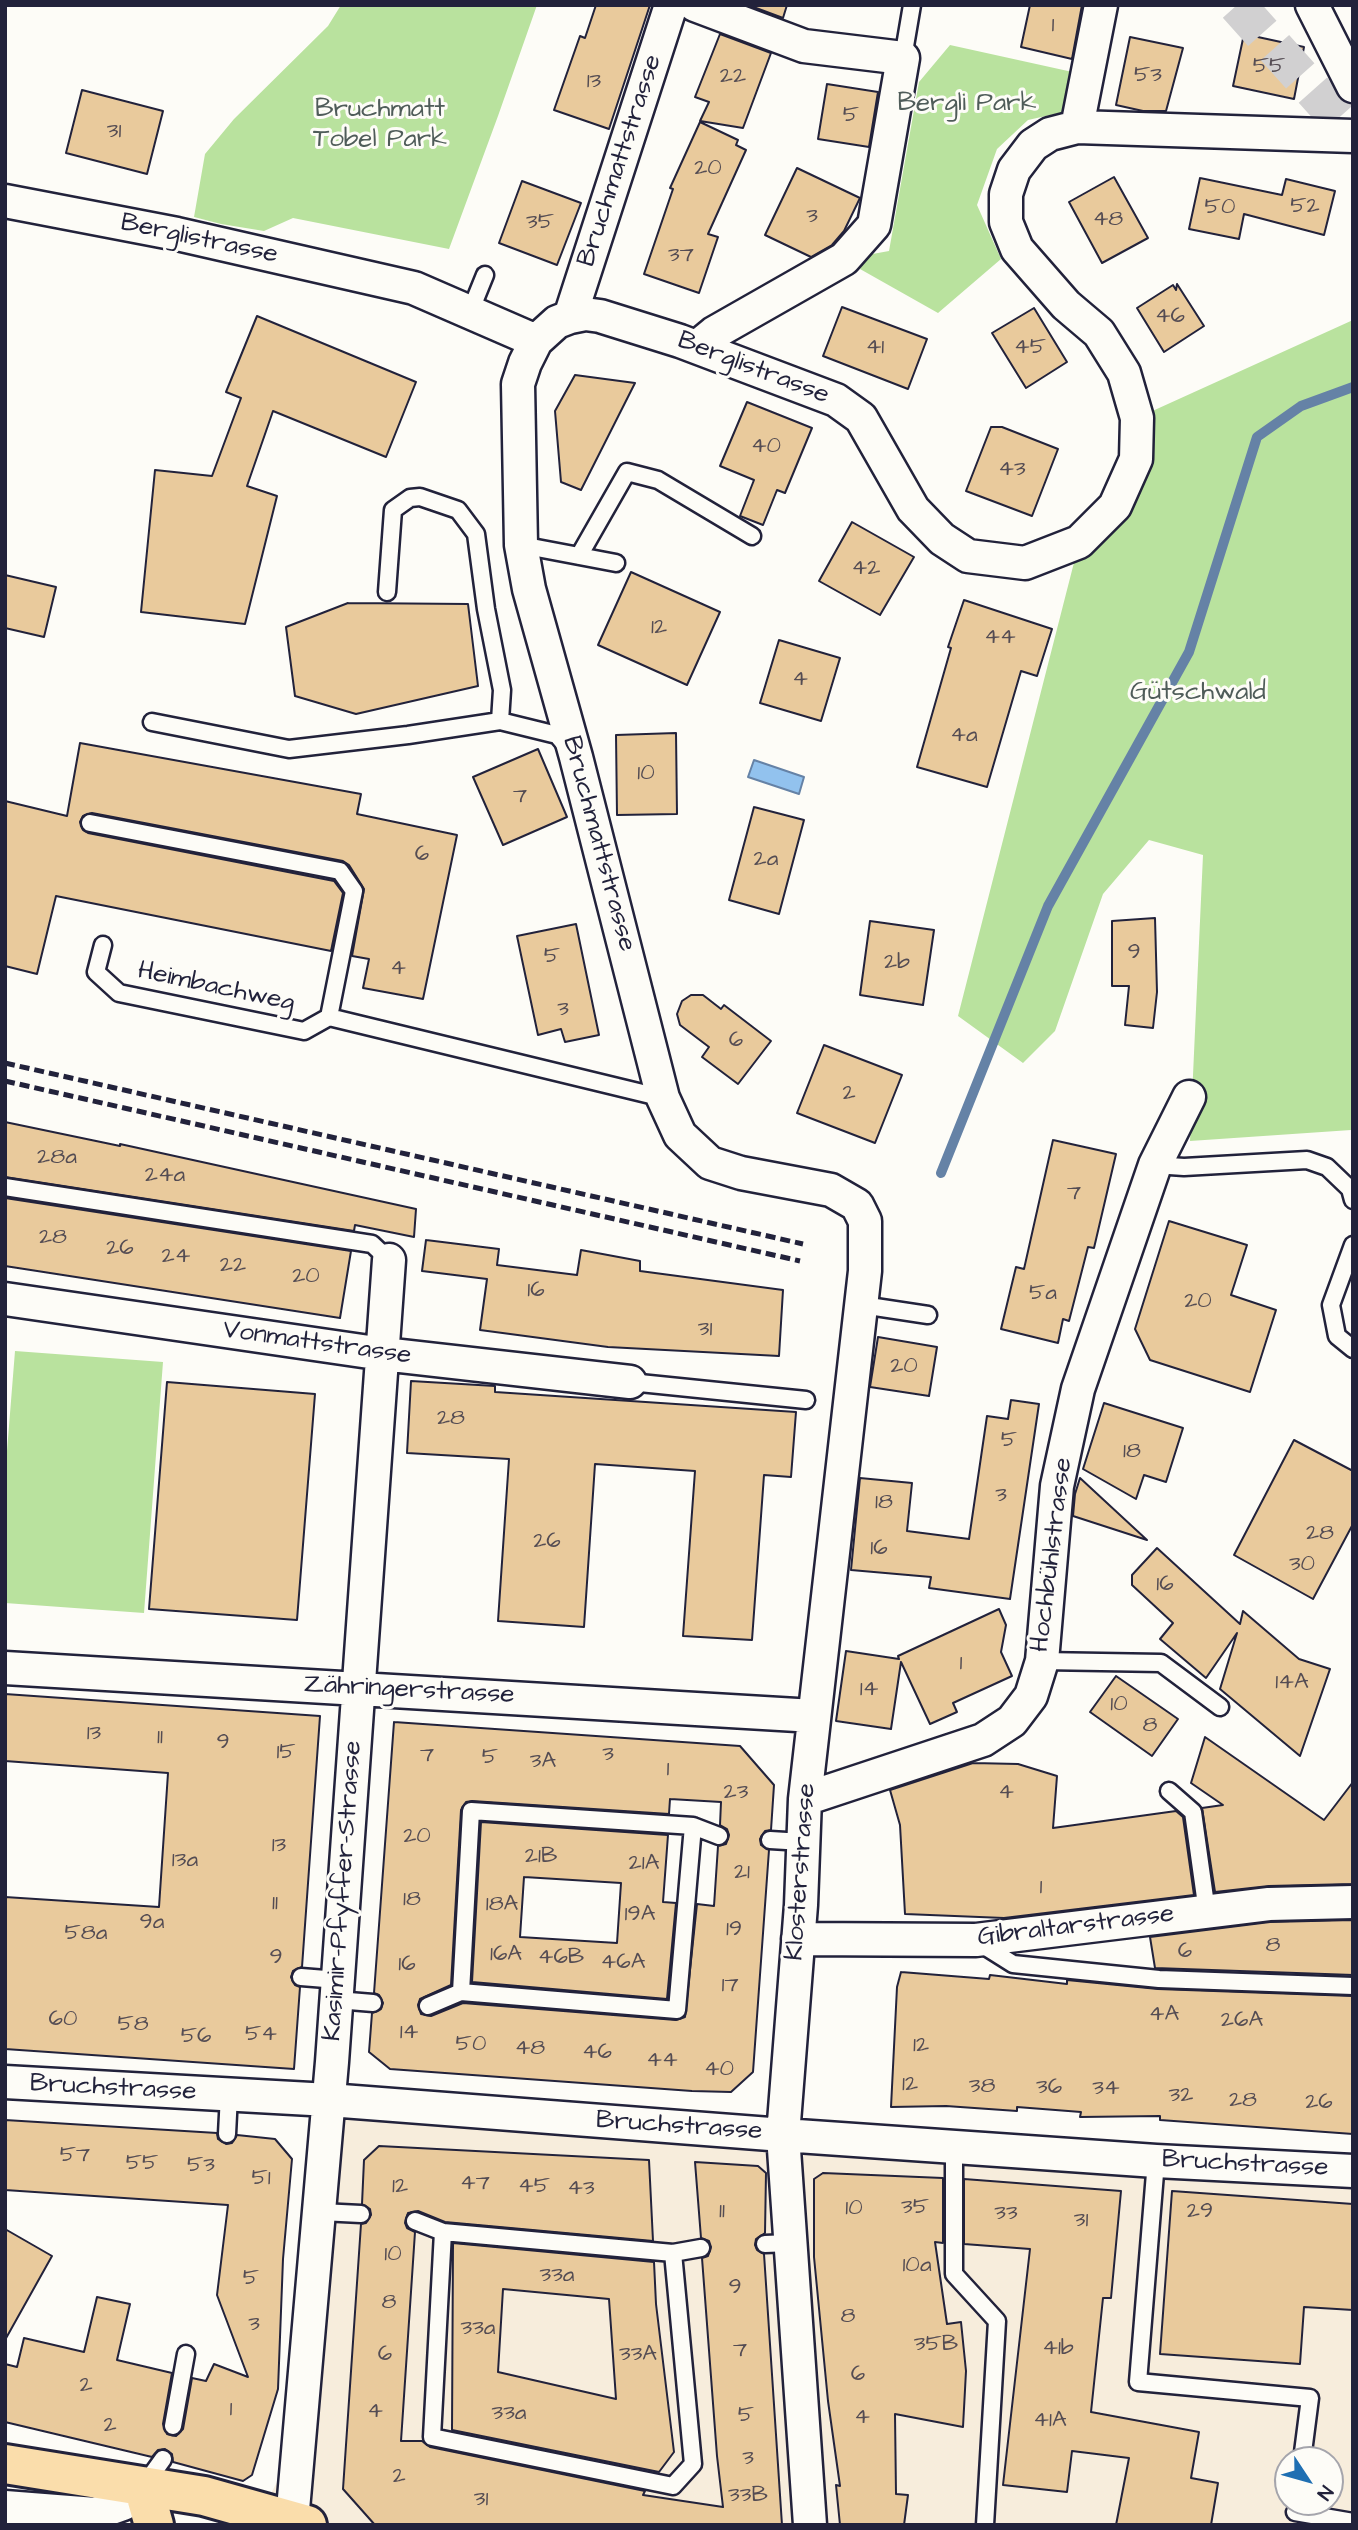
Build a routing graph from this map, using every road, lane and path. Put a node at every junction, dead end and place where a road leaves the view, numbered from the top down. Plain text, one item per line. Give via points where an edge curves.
1 (671, 5) edge
2 (695, 5) edge
3 (912, 5) edge
4 (1101, 5) edge
5 (1312, 5) edge
6 (903, 58) junction
7 (1353, 86) edge
8 (1077, 127) junction
9 (1353, 136) edge
10 (5, 201) edge
11 (485, 275) dead end
12 (470, 312) junction
13 (570, 317) junction
14 (536, 341) junction
15 (696, 347) junction
16 (752, 536) dead end
17 (521, 545) junction
18 (579, 556) junction
19 (616, 563) dead end
20 (387, 592) dead end
21 (500, 721) junction
22 (152, 722) dead end
23 (576, 757) junction
24 (90, 822) dead end
25 (103, 945) dead end
26 (330, 1017) junction
27 (1189, 1097) dead end
28 (663, 1098) junction
29 (1155, 1165) junction
30 (5, 1187) edge
31 (1353, 1199) edge
32 (865, 1222) joint
33 (1353, 1245) edge
34 (389, 1260) joint
35 (5, 1299) edge
36 (862, 1305) junction
37 (928, 1315) dead end
38 (1353, 1349) edge
39 (383, 1354) junction
40 (630, 1382) joint
41 (806, 1400) dead end
42 (1042, 1661) junction
43 (5, 1668) edge
44 (358, 1687) junction
45 (1220, 1707) dead end
46 (814, 1716) junction
47 (1169, 1791) dead end
48 (806, 1799) junction
49 (693, 1826) junction
50 (719, 1836) dead end
51 (770, 1840) dead end
52 (803, 1842) junction
53 (1353, 1902) edge
54 (1207, 1912) junction
55 (798, 1939) junction
56 (976, 1940) junction
57 (301, 1977) dead end
58 (1353, 1986) edge
59 (337, 1990) junction
60 (461, 1992) junction
61 (373, 2003) dead end
62 (428, 2006) dead end
63 (5, 2082) edge
64 (229, 2095) junction
65 (330, 2100) junction
66 (227, 2134) dead end
67 (783, 2135) junction
68 (954, 2147) junction
69 (1156, 2161) junction
70 (1353, 2171) edge
71 (321, 2212) junction
72 (361, 2214) dead end
73 (415, 2221) dead end
74 (443, 2232) junction
75 (701, 2248) dead end
76 (673, 2253) junction
77 (186, 2354) dead end
78 (173, 2426) dead end
79 (1304, 2446) edge
80 (5, 2464) edge
81 (153, 2472) junction
82 (5, 2507) edge
83 (1314, 2516) edge
84 (1353, 2522) edge
85 (300, 2523) edge
86 (154, 2525) edge
87 (810, 2525) edge
88 (985, 2525) edge

1 - 13 street, Bruchmattstrasse
2 - 6 street via 804,46
3 - 6 lane
4 - 8 street
5 - 7 street
6 - 15 street via 874,225 844,259
8 - 9 street, Berglistrasse
8 - 15 street, Berglistrasse via 1050,134 1033,145 1014,170 1006,194 1006,222 1017,248 1066,304 1099,333 1124,373 1136,418 1136,458 1115,506 1079,542 1025,563 968,556 942,540 914,509 861,418 836,400
10 - 12 street, Berglistrasse via 177,234 414,288
11 - 12 lane
12 - 14 street, Berglistrasse
13 - 14 street
13 - 15 street, Berglistrasse via 600,316
14 - 17 street, Bruchmattstrasse via 518,384
16 - 18 lane via 658,480 627,472
17 - 18 lane
17 - 23 street, Bruchmattstrasse via 538,625
18 - 19 lane
20 - 21 lane via 393,510 410,498 420,498 458,510 476,534 502,690
21 - 22 lane via 289,749
21 - 23 lane via 556,735
23 - 28 street, Bruchmattstrasse
24 - 26 lane, Heimbachweg via 340,872 354,891
25 - 26 lane, Heimbachweg via 96,972 119,993 304,1031
26 - 28 lane
27 - 29 street, Hochbühlstrasse
28 - 32 street, Bruchmattstrasse via 680,1135 710,1163 831,1190 857,1205
29 - 31 lane via 1307,1160 1326,1167 1350,1189
29 - 42 street, Hochbühlstrasse via 1078,1389 1057,1486
30 - 34 lane via 372,1244
32 - 36 street, Klosterstrasse
33 - 38 lane via 1331,1305 1337,1336
34 - 39 street, Kasimir-Pfyffer-Strasse
35 - 39 street, Vonmattstrasse
36 - 37 lane
36 - 46 street, Klosterstrasse
39 - 40 street, Vonmattstrasse
39 - 44 street, Kasimir-Pfyffer-Strasse
40 - 41 lane
42 - 45 lane via 1161,1663
42 - 48 street, Hochbühlstrasse via 1031,1696 1012,1721 983,1740
43 - 44 street, Zähringerstrasse
44 - 46 street, Zähringerstrasse
44 - 59 street, Kasimir-Pfyffer-Strasse
46 - 48 street, Klosterstrasse
47 - 54 lane via 1193,1812
48 - 52 street, Klosterstrasse
49 - 50 lane
49 - 60 lane via 677,2010
49 - 60 lane via 471,1811
51 - 52 lane
52 - 55 street, Klosterstrasse
53 - 54 street, Gibraltarstrasse via 1269,1904
54 - 56 street, Gibraltarstrasse
55 - 56 street, Gibraltarstrasse
55 - 67 street, Klosterstrasse
56 - 58 lane via 1013,1964 1159,1979
57 - 59 lane
59 - 61 lane
59 - 65 street, Kasimir-Pfyffer-Strasse
60 - 62 lane
63 - 64 street, Bruchstrasse
64 - 65 street, Bruchstrasse
64 - 66 lane
65 - 67 street, Bruchstrasse
65 - 71 street, Kasimir-Pfyffer-Strasse
67 - 68 street, Bruchstrasse
67 - 87 street, Klosterstrasse via 777,2243
68 - 69 street, Bruchstrasse
68 - 88 lane via 954,2274 998,2321
69 - 70 street, Bruchstrasse
69 - 79 lane via 1138,2382 1310,2398
71 - 72 lane
71 - 85 street, Kasimir-Pfyffer-Strasse
73 - 74 lane
74 - 76 lane
74 - 76 lane via 432,2437 673,2486 693,2464
75 - 76 lane
77 - 78 lane
80 - 81 main road
81 - 82 street via 123,2504 95,2514
81 - 85 main road via 204,2496
81 - 86 main road
83 - 84 lane

